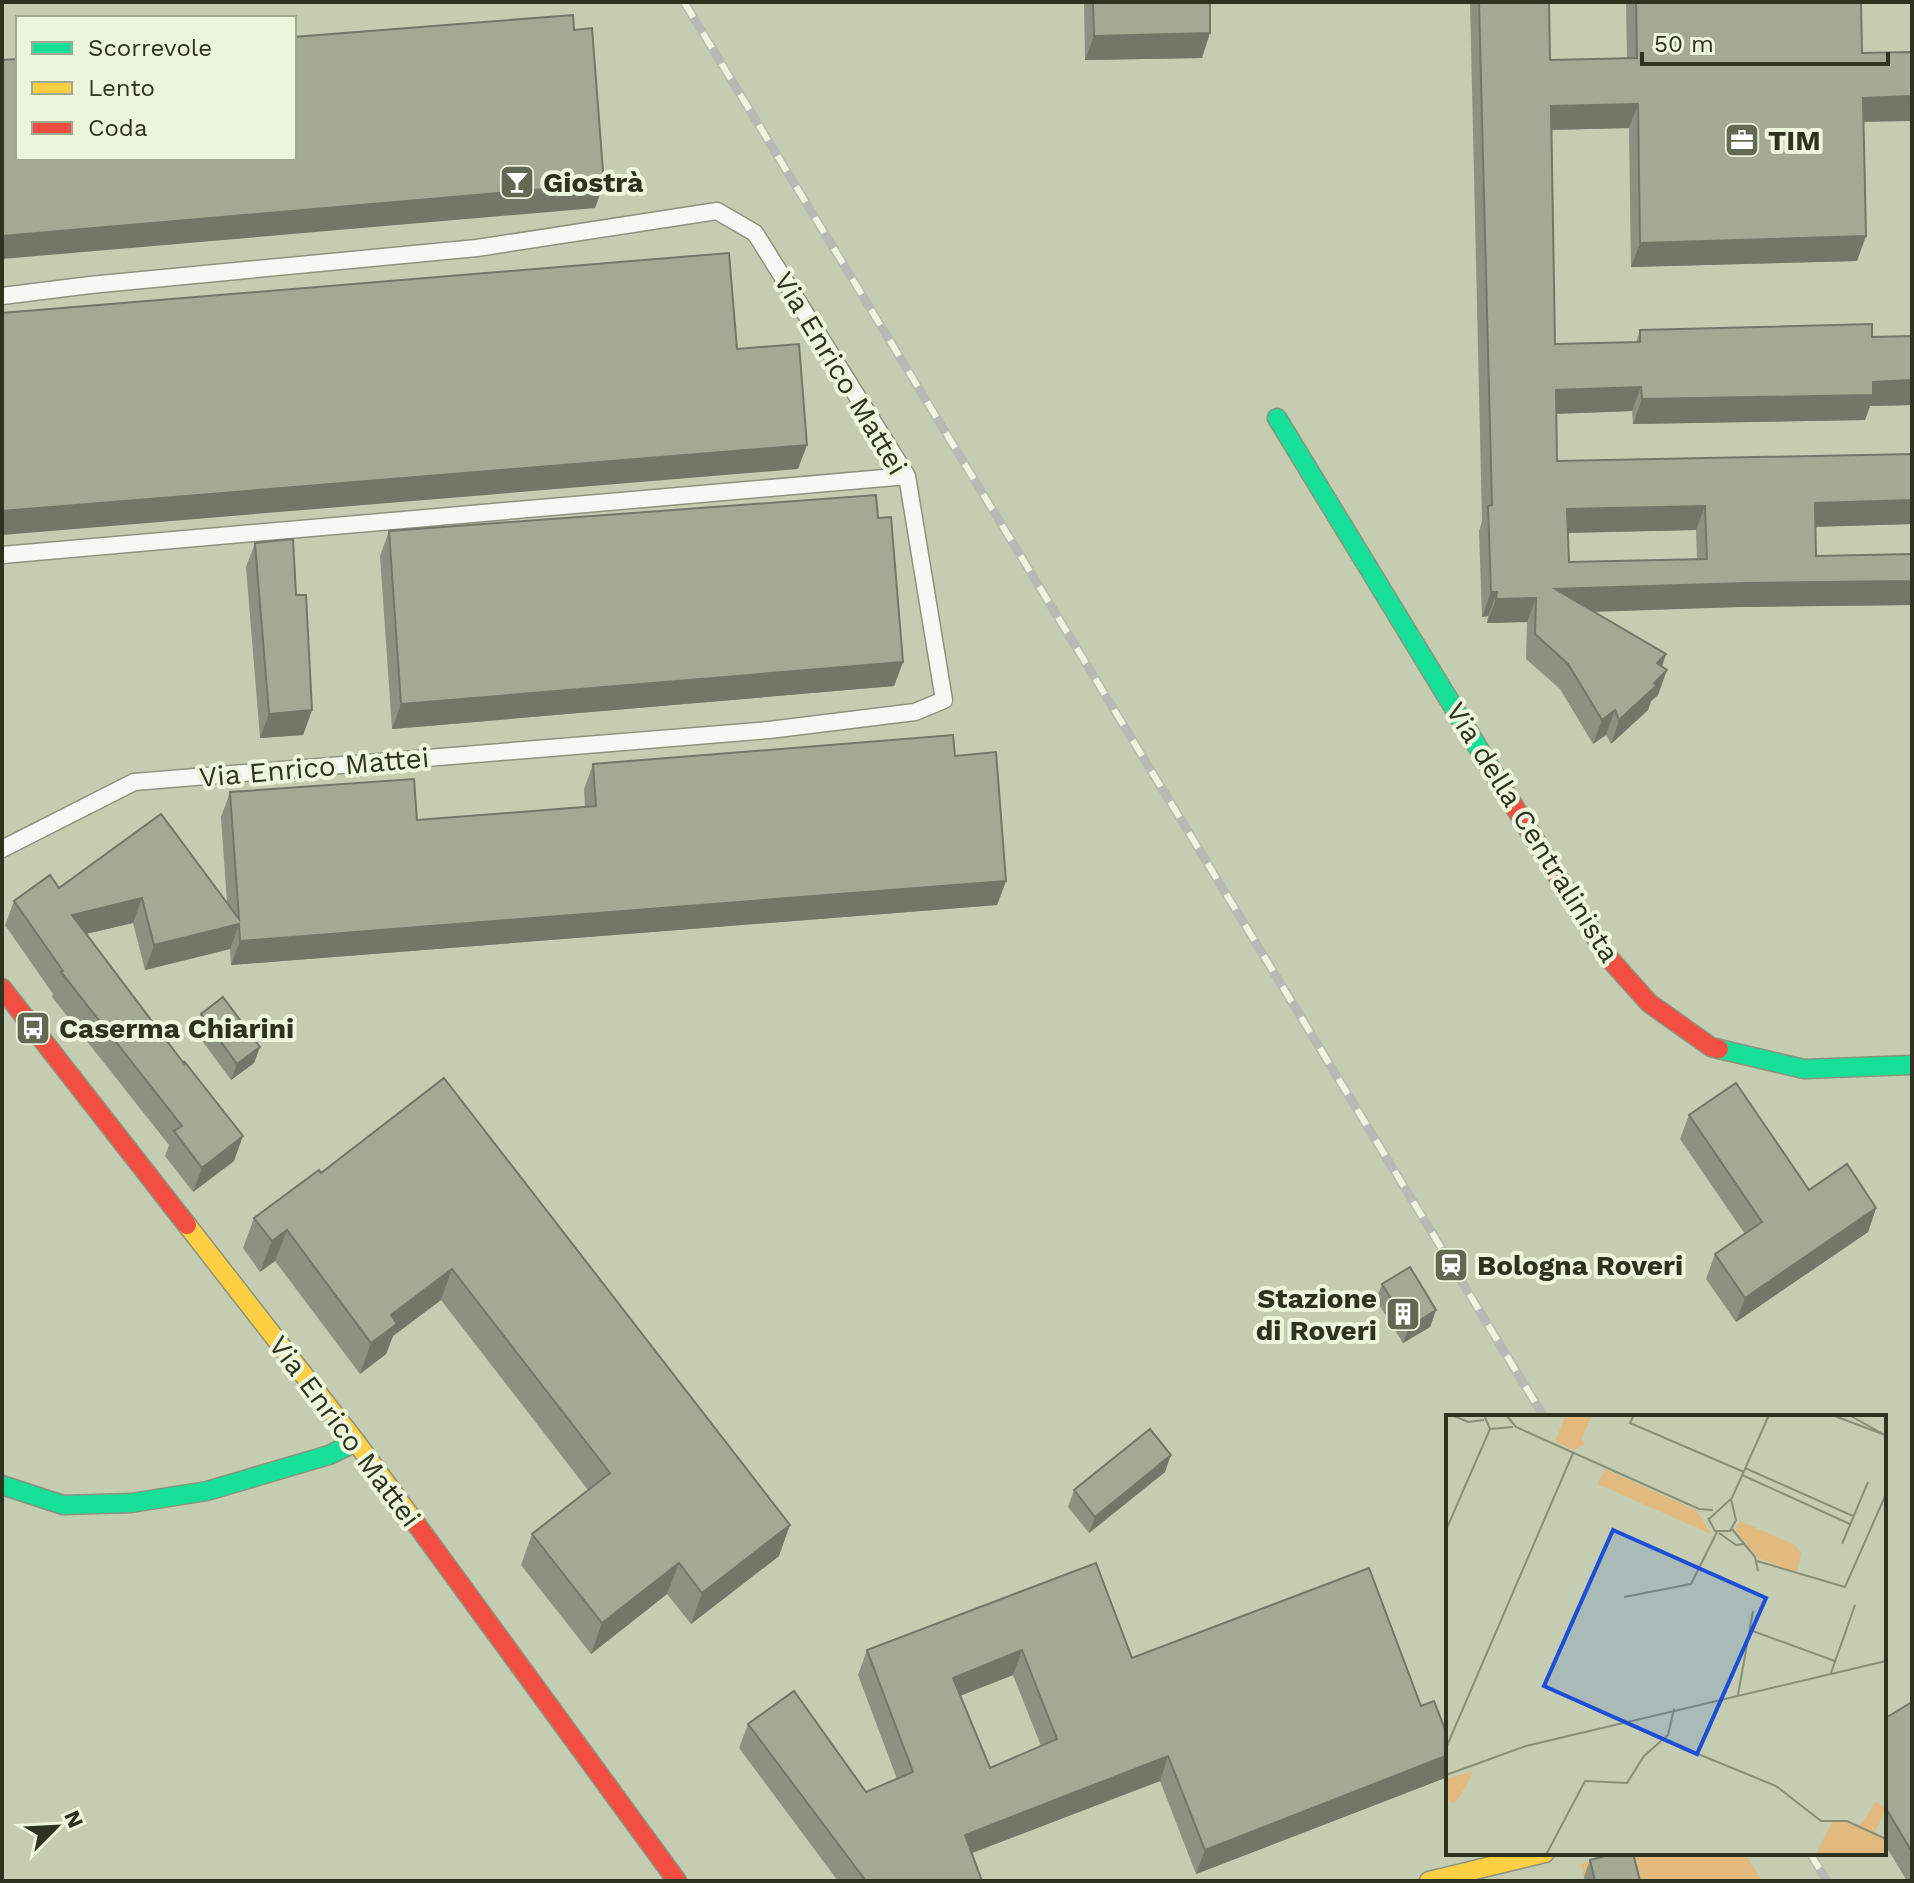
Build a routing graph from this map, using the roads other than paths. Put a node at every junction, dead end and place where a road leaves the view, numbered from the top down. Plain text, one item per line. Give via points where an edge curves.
1 (2, 296) edge
2 (1277, 418) dead end
3 (907, 476) junction
4 (2, 555) edge
5 (2, 849) edge
6 (2, 988) edge
7 (1912, 1065) edge
8 (356, 1442) junction
9 (2, 1485) edge
10 (1537, 1855) edge
11 (677, 1881) edge
12 (1429, 1881) edge

1 - 3 lane, Via Enrico Mattei via 477,248 717,211 755,233
2 - 7 street, Via della Centralinista via 1559,880 1608,957 1649,1003 1711,1047 1804,1069
3 - 4 lane
3 - 5 lane, Via Enrico Mattei via 944,700 915,712 769,730 134,782
6 - 8 street, Via Enrico Mattei
8 - 9 street via 207,1491 131,1503 63,1505
8 - 11 street, Via Enrico Mattei
10 - 12 street

